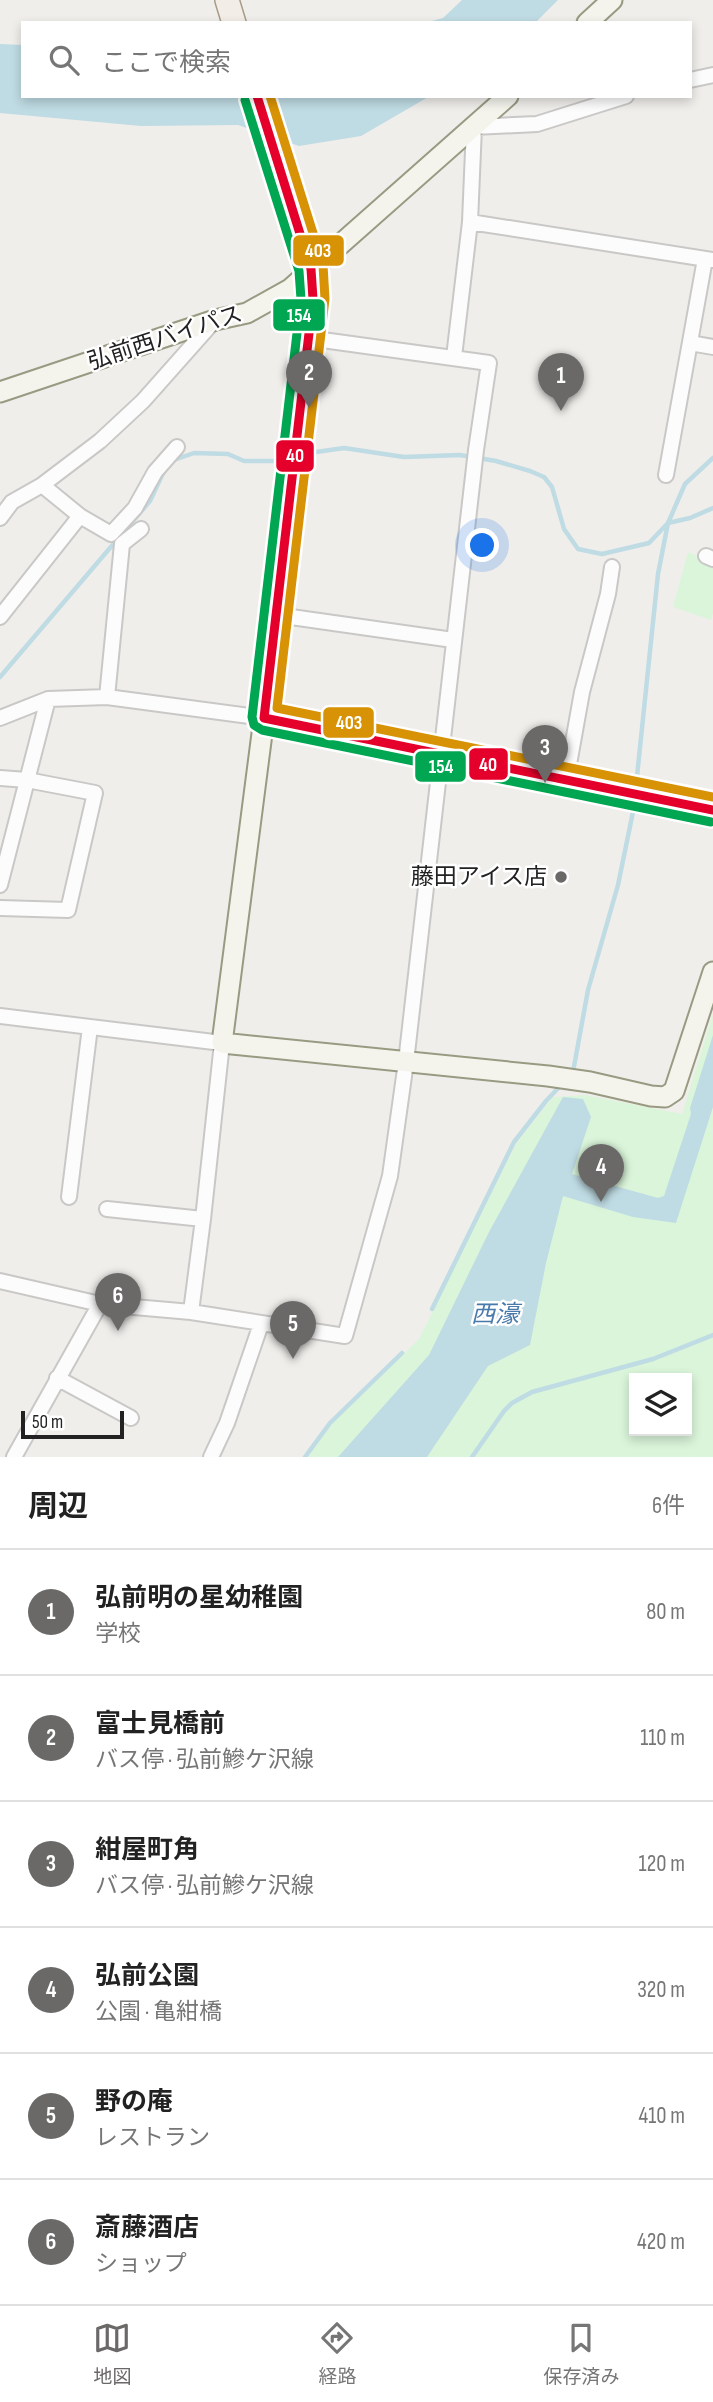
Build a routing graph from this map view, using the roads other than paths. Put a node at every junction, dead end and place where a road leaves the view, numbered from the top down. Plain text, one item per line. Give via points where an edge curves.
1 (227, 0) edge
2 (612, 0) edge
3 (233, 21) edge
4 (589, 21) edge
5 (713, 75) edge
6 (692, 80) edge
7 (258, 98) edge
8 (506, 98) edge
9 (620, 98) edge
10 (474, 127) junction
11 (470, 222) junction
12 (709, 260) edge
13 (311, 269) junction
14 (215, 320) junction
15 (308, 338) junction
16 (690, 343) junction
17 (713, 347) edge
18 (454, 357) junction
19 (0, 392) edge
20 (177, 447) dead end
21 (666, 475) dead end
22 (41, 485) junction
23 (80, 516) junction
24 (0, 518) edge
25 (141, 529) dead end
26 (612, 567) dead end
27 (276, 615) junction
28 (0, 617) edge
29 (453, 640) junction
30 (107, 697) junction
31 (48, 699) junction
32 (0, 718) edge
33 (264, 718) junction
34 (439, 755) junction
35 (0, 778) edge
36 (27, 780) junction
37 (566, 781) junction
38 (713, 810) edge
39 (0, 886) edge
40 (0, 908) edge
41 (713, 972) edge
42 (0, 1016) edge
43 (90, 1027) junction
44 (222, 1043) junction
45 (406, 1062) junction
46 (69, 1197) dead end
47 (107, 1209) dead end
48 (203, 1219) junction
49 (0, 1281) edge
50 (100, 1304) junction
51 (191, 1312) junction
52 (261, 1324) junction
53 (57, 1378) junction
54 (131, 1418) dead end
55 (14, 1457) edge
56 (211, 1457) edge

1 - 3 main road
2 - 4 street
5 - 6 street
7 - 13 main road
8 - 10 street, 弘前西バイパス
9 - 10 street via 537,124
10 - 11 street
10 - 13 street, 弘前西バイパス
11 - 12 street
11 - 18 street
12 - 16 street
13 - 14 street, 弘前西バイパス via 290,289 247,313
13 - 15 main road
14 - 19 street, 弘前西バイパス
14 - 22 street via 143,401 100,441
15 - 18 street
15 - 27 main road
16 - 17 street
16 - 21 street
18 - 29 street via 489,363
20 - 23 street via 111,534
22 - 23 street
22 - 24 street via 12,502
23 - 28 street
25 - 30 street via 122,544
26 - 37 street
27 - 29 street
27 - 33 main road
29 - 34 street
30 - 31 street
30 - 33 street
31 - 32 street
31 - 36 street
33 - 34 main road
33 - 44 street
34 - 37 main road
34 - 45 street
35 - 36 street
36 - 39 street
36 - 40 street via 95,793 68,911
37 - 38 main road
41 - 45 street via 674,1091 665,1097 548,1076
42 - 43 street
43 - 44 street
43 - 46 street
44 - 45 street
44 - 48 street
45 - 52 street via 390,1176 345,1336
47 - 48 street
48 - 51 street
49 - 50 street
50 - 51 street
50 - 53 street
51 - 52 street
52 - 56 street
53 - 54 street
53 - 55 street

